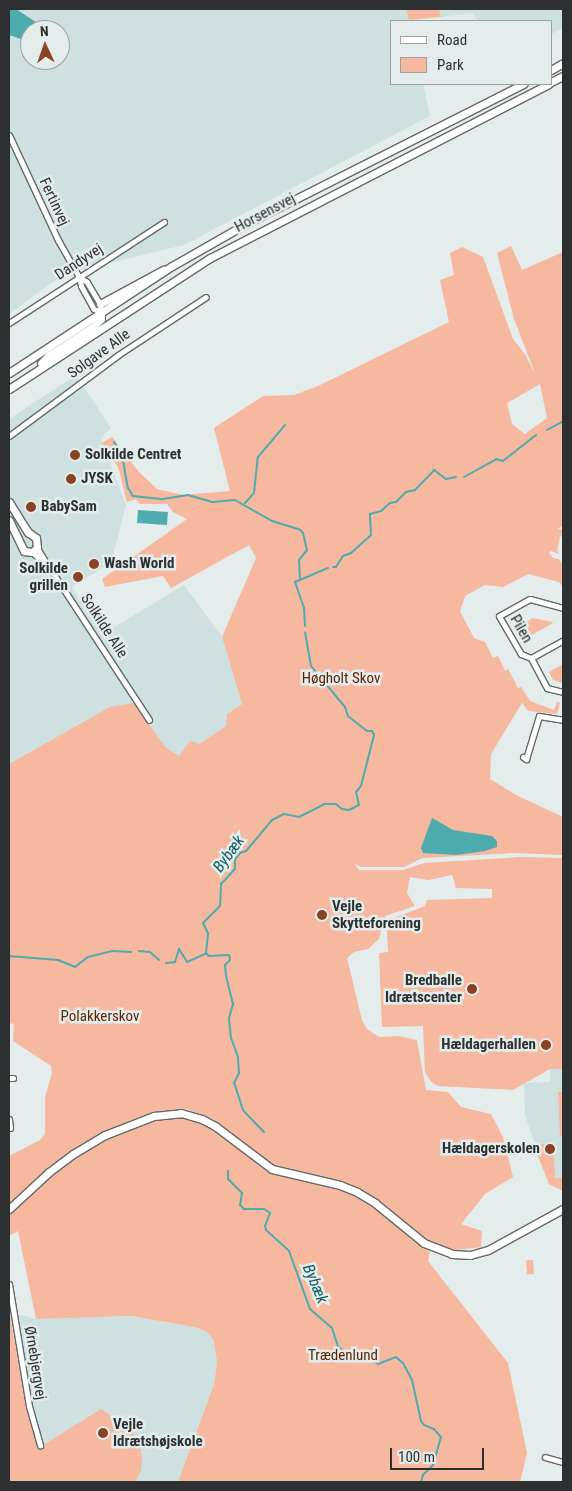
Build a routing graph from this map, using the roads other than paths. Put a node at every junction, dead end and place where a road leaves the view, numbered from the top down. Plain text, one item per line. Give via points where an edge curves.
1 (563, 63) edge
2 (552, 69) edge
3 (521, 85) edge
4 (545, 85) edge
5 (9, 135) edge
6 (164, 222) dead end
7 (79, 278) junction
8 (206, 297) dead end
9 (101, 308) junction
10 (108, 322) junction
11 (9, 323) edge
12 (34, 371) junction
13 (9, 373) edge
14 (9, 389) edge
15 (9, 436) edge
16 (9, 502) edge
17 (9, 520) edge
18 (35, 550) junction
19 (563, 608) edge
20 (563, 640) edge
21 (531, 658) junction
22 (563, 692) edge
23 (149, 720) dead end
24 (563, 720) edge
25 (523, 757) dead end
26 (9, 1120) edge
27 (10, 1128) edge
28 (9, 1209) edge
29 (563, 1209) edge
30 (9, 1284) edge
31 (40, 1445) dead end
32 (545, 1457) dead end
33 (563, 1462) edge

1 - 2 main road
3 - 9 main road, Horsensvej via 244,225
4 - 10 main road, Horsensvej via 219,253
5 - 7 street, Fertinvej
6 - 7 street, Dandyvej
7 - 9 street, Fertinvej via 94,309
7 - 11 street, Dandyvej
8 - 15 street, Solgave Alle via 141,338
9 - 10 main road
9 - 12 main road via 101,319 95,325 48,356
9 - 13 main road, Horsensvej
10 - 12 main road, Horsensvej
12 - 14 main road, Horsensvej
16 - 18 main road, Solkilde Alle via 28,532 36,538
17 - 18 main road, Solkilde Alle via 22,548 28,553
18 - 23 street, Solkilde Alle
19 - 21 street, Pilen via 530,599 498,616 521,654
20 - 21 street
21 - 22 street via 547,688
24 - 25 street via 539,716 526,759
26 - 27 street
28 - 29 main road via 57,1166 105,1135 154,1116 181,1113 215,1126 272,1169 357,1192 375,1202 424,1242 452,1254 470,1255 488,1250
30 - 31 street, Ørnebjergvej via 29,1406
32 - 33 street

